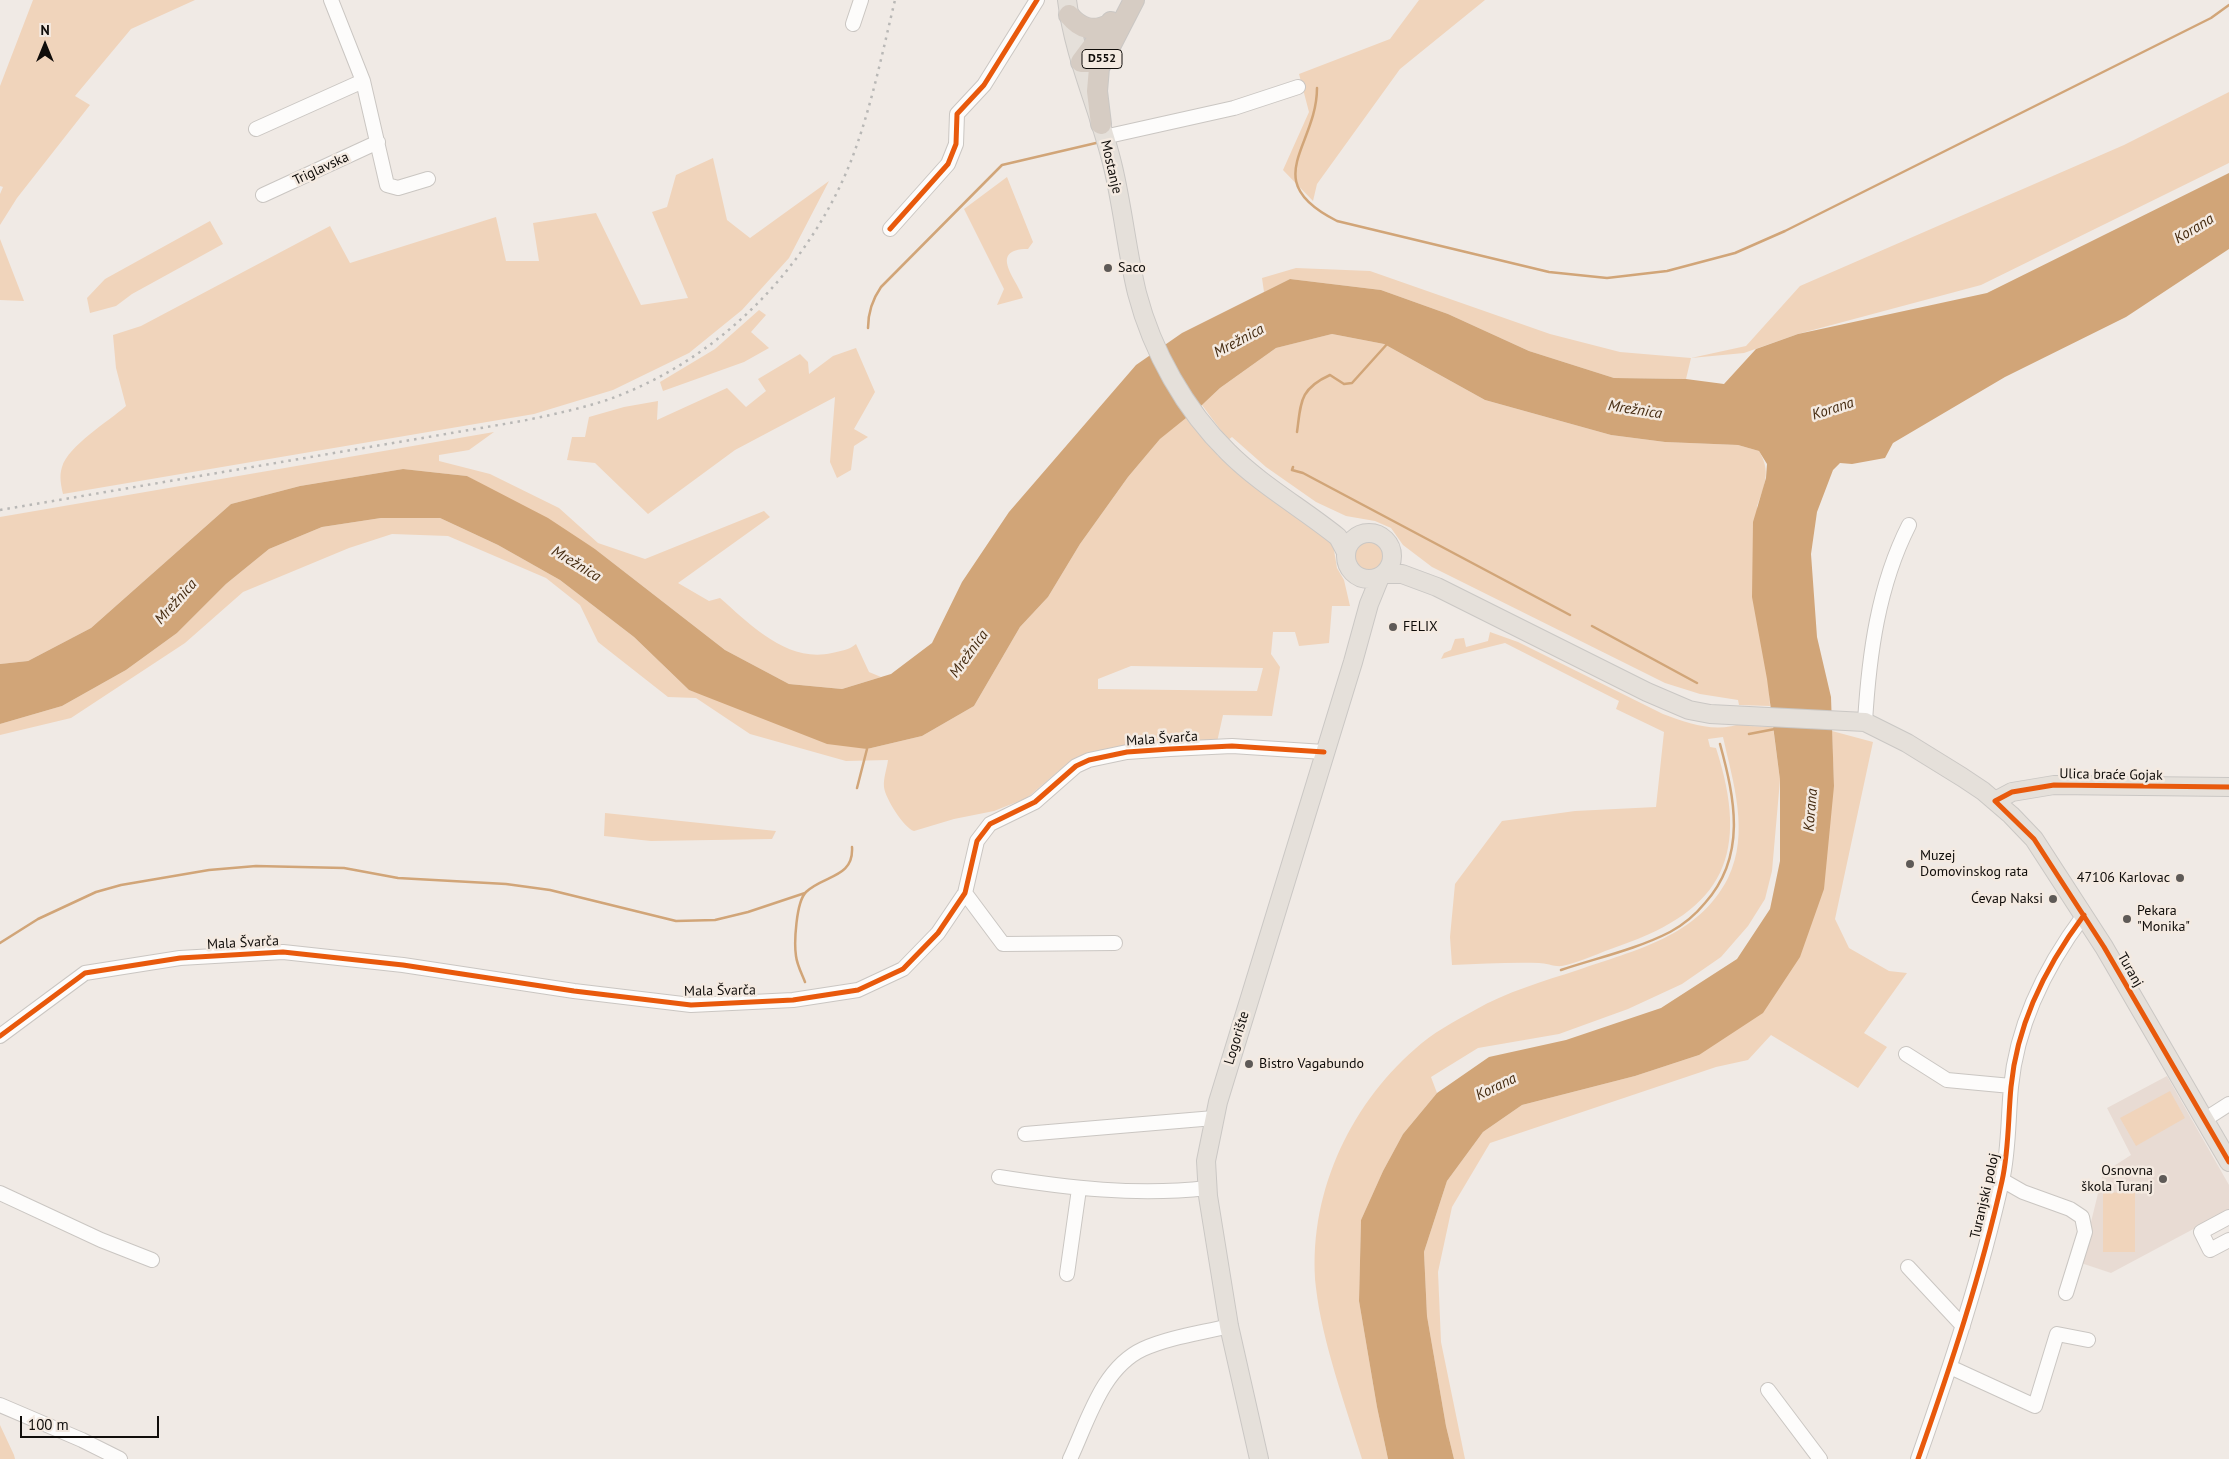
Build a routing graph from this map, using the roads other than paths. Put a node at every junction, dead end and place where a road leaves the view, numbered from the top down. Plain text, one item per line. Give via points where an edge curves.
1 (331, 0) edge
2 (861, 0) edge
3 (1037, 0) edge
4 (1132, 0) edge
5 (1068, 7) edge
6 (853, 24) dead end
7 (1110, 24) junction
8 (1102, 58) junction
9 (1081, 62) junction
10 (363, 81) junction
11 (1298, 87) dead end
12 (256, 130) dead end
13 (1103, 131) junction
14 (378, 142) junction
15 (428, 179) dead end
16 (263, 195) dead end
17 (890, 229) dead end
18 (1302, 509) junction
19 (1909, 525) dead end
20 (1370, 533) junction
21 (1391, 547) junction
22 (1346, 552) junction
23 (1352, 572) junction
24 (1382, 576) junction
25 (1437, 587) junction
26 (1362, 626) junction
27 (1858, 721) junction
28 (1324, 752) junction
29 (2229, 787) edge
30 (1995, 801) junction
31 (965, 893) junction
32 (2084, 915) junction
33 (1115, 943) dead end
34 (0, 1036) edge
35 (1906, 1054) dead end
36 (2011, 1086) junction
37 (2229, 1104) edge
38 (1214, 1118) junction
39 (2204, 1120) junction
40 (1025, 1134) dead end
41 (2229, 1162) edge
42 (999, 1177) dead end
43 (2002, 1180) junction
44 (1207, 1188) junction
45 (1079, 1189) junction
46 (0, 1193) edge
47 (2229, 1217) edge
48 (2229, 1240) edge
49 (152, 1260) dead end
50 (1908, 1267) dead end
51 (1067, 1274) dead end
52 (2066, 1293) dead end
53 (1229, 1326) junction
54 (1963, 1326) junction
55 (2088, 1340) dead end
56 (1950, 1367) junction
57 (1768, 1390) dead end
58 (0, 1405) edge
59 (120, 1459) edge
60 (1070, 1459) edge
61 (1259, 1459) edge
62 (1820, 1459) edge
63 (1918, 1459) edge

1 - 10 street
2 - 6 street
3 - 17 street via 984,85 957,114 956,144 948,164
4 - 7 highway, D552
4 - 8 highway, D552
5 - 7 highway via 1080,25 1100,29
5 - 9 main road, Mostanje
7 - 9 highway, D552
8 - 9 highway
8 - 13 highway, D552 via 1097,81
9 - 13 main road, Mostanje
10 - 12 street
10 - 14 street
11 - 13 street via 1216,113
13 - 18 main road, Mostanje via 1137,292 1152,335 1188,403 1227,451 1257,478
14 - 15 street via 387,184 398,188
14 - 16 street, Triglavska
18 - 20 main road via 1351,529
18 - 22 main road via 1338,537
19 - 27 street via 1894,555 1885,588
20 - 21 main road via 1382,537
20 - 22 main road via 1358,536
21 - 24 main road via 1392,562
21 - 25 main road
22 - 23 main road
23 - 24 main road via 1365,580
23 - 26 main road, Logorište via 1360,593
24 - 25 main road via 1402,574
24 - 26 main road, Logorište
25 - 27 main road via 1673,704 1700,713
26 - 28 main road, Logorište
27 - 30 main road, Turanj via 1907,743
28 - 31 street, Mala Švarča via 1232,746 1127,752 1089,760 1065,774 1035,802 990,824 977,841
28 - 38 main road, Logorište
29 - 30 main road, Ulica braće Gojak via 2062,784 2012,792
30 - 32 main road, Turanj via 2034,839
31 - 33 street via 1003,944
31 - 34 street, Mala Švarča via 938,933 903,969 858,990 794,1000 691,1005 403,965 283,952 180,958 85,973
32 - 36 street, Turanjski poloj via 2061,946 2038,988 2026,1018
32 - 39 main road, Turanj
35 - 36 street via 1947,1080
36 - 43 street, Turanjski poloj via 2010,1123
37 - 39 street
38 - 40 street
38 - 44 main road, Logorište via 1206,1161
39 - 41 main road, Turanj
42 - 45 street
43 - 52 street via 2022,1192 2070,1209 2082,1218 2085,1232
43 - 54 street, Turanjski poloj
44 - 45 street via 1141,1192
44 - 53 main road, Logorište
45 - 51 street
46 - 49 street
47 - 48 street via 2201,1232 2210,1250
50 - 54 street
53 - 60 street via 1142,1349 1122,1363 1103,1387
53 - 61 main road, Logorište
54 - 56 street, Turanjski poloj
55 - 56 street via 2057,1334 2035,1406
56 - 63 street, Turanjski poloj
57 - 62 street
58 - 59 street

